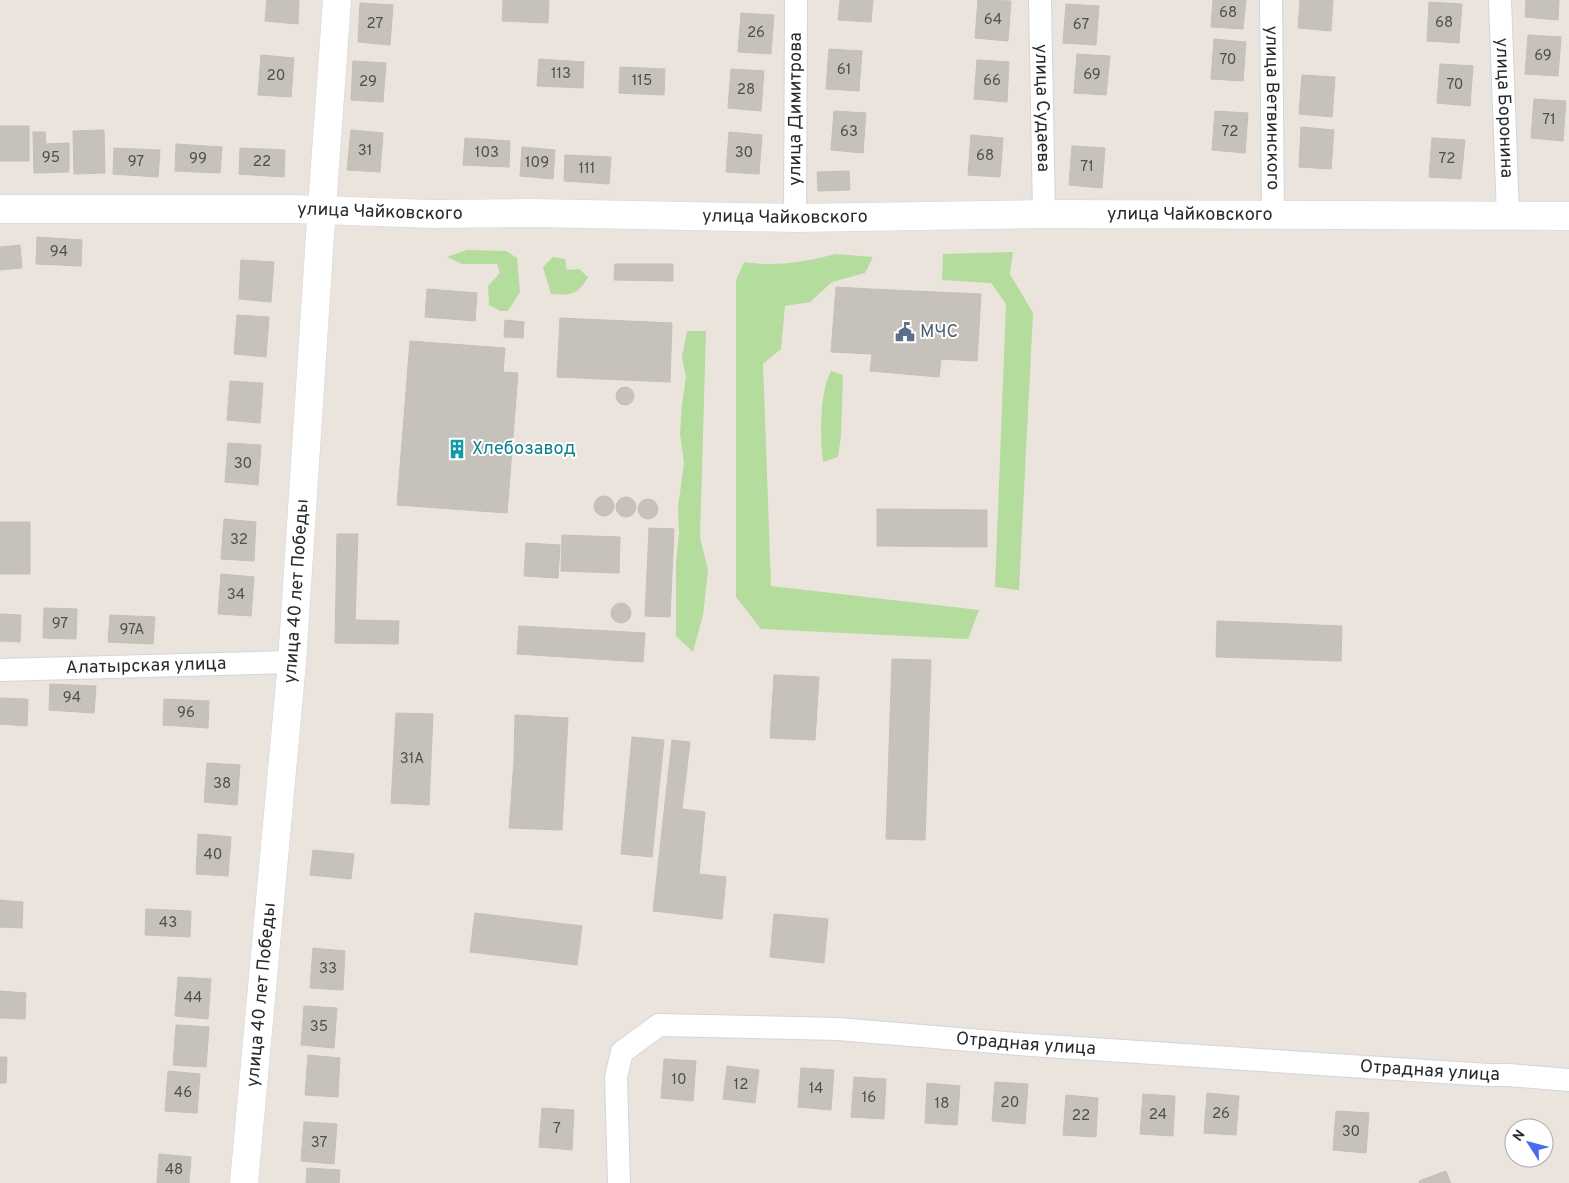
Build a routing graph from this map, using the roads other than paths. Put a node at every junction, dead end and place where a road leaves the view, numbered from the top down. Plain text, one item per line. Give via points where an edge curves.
1 (337, 0) edge
2 (796, 0) edge
3 (1040, 0) edge
4 (1272, 0) edge
5 (1500, 0) edge
6 (0, 209) edge
7 (322, 210) junction
8 (1044, 214) junction
9 (1273, 215) junction
10 (1508, 215) junction
11 (1569, 216) edge
12 (795, 218) junction
13 (292, 662) junction
14 (0, 670) edge
15 (1569, 1080) edge
16 (244, 1183) edge
17 (619, 1183) edge

1 - 7 street, улица 40 лет Победы
2 - 12 street, улица Димитрова
3 - 8 street, улица Судаева
4 - 9 street, улица Ветвинского
5 - 10 street, улица Боронина
6 - 7 street, улица Чайковского
7 - 12 street, улица Чайковского
7 - 13 street, улица 40 лет Победы
8 - 9 street, улица Чайковского
8 - 12 street, улица Чайковского
9 - 10 street, улица Чайковского
10 - 11 street, улица Чайковского
13 - 14 street, Алатырская улица
13 - 16 street, улица 40 лет Победы
15 - 17 street, Отрадная улица via 1031,1045 838,1029 659,1026 622,1052 616,1077

